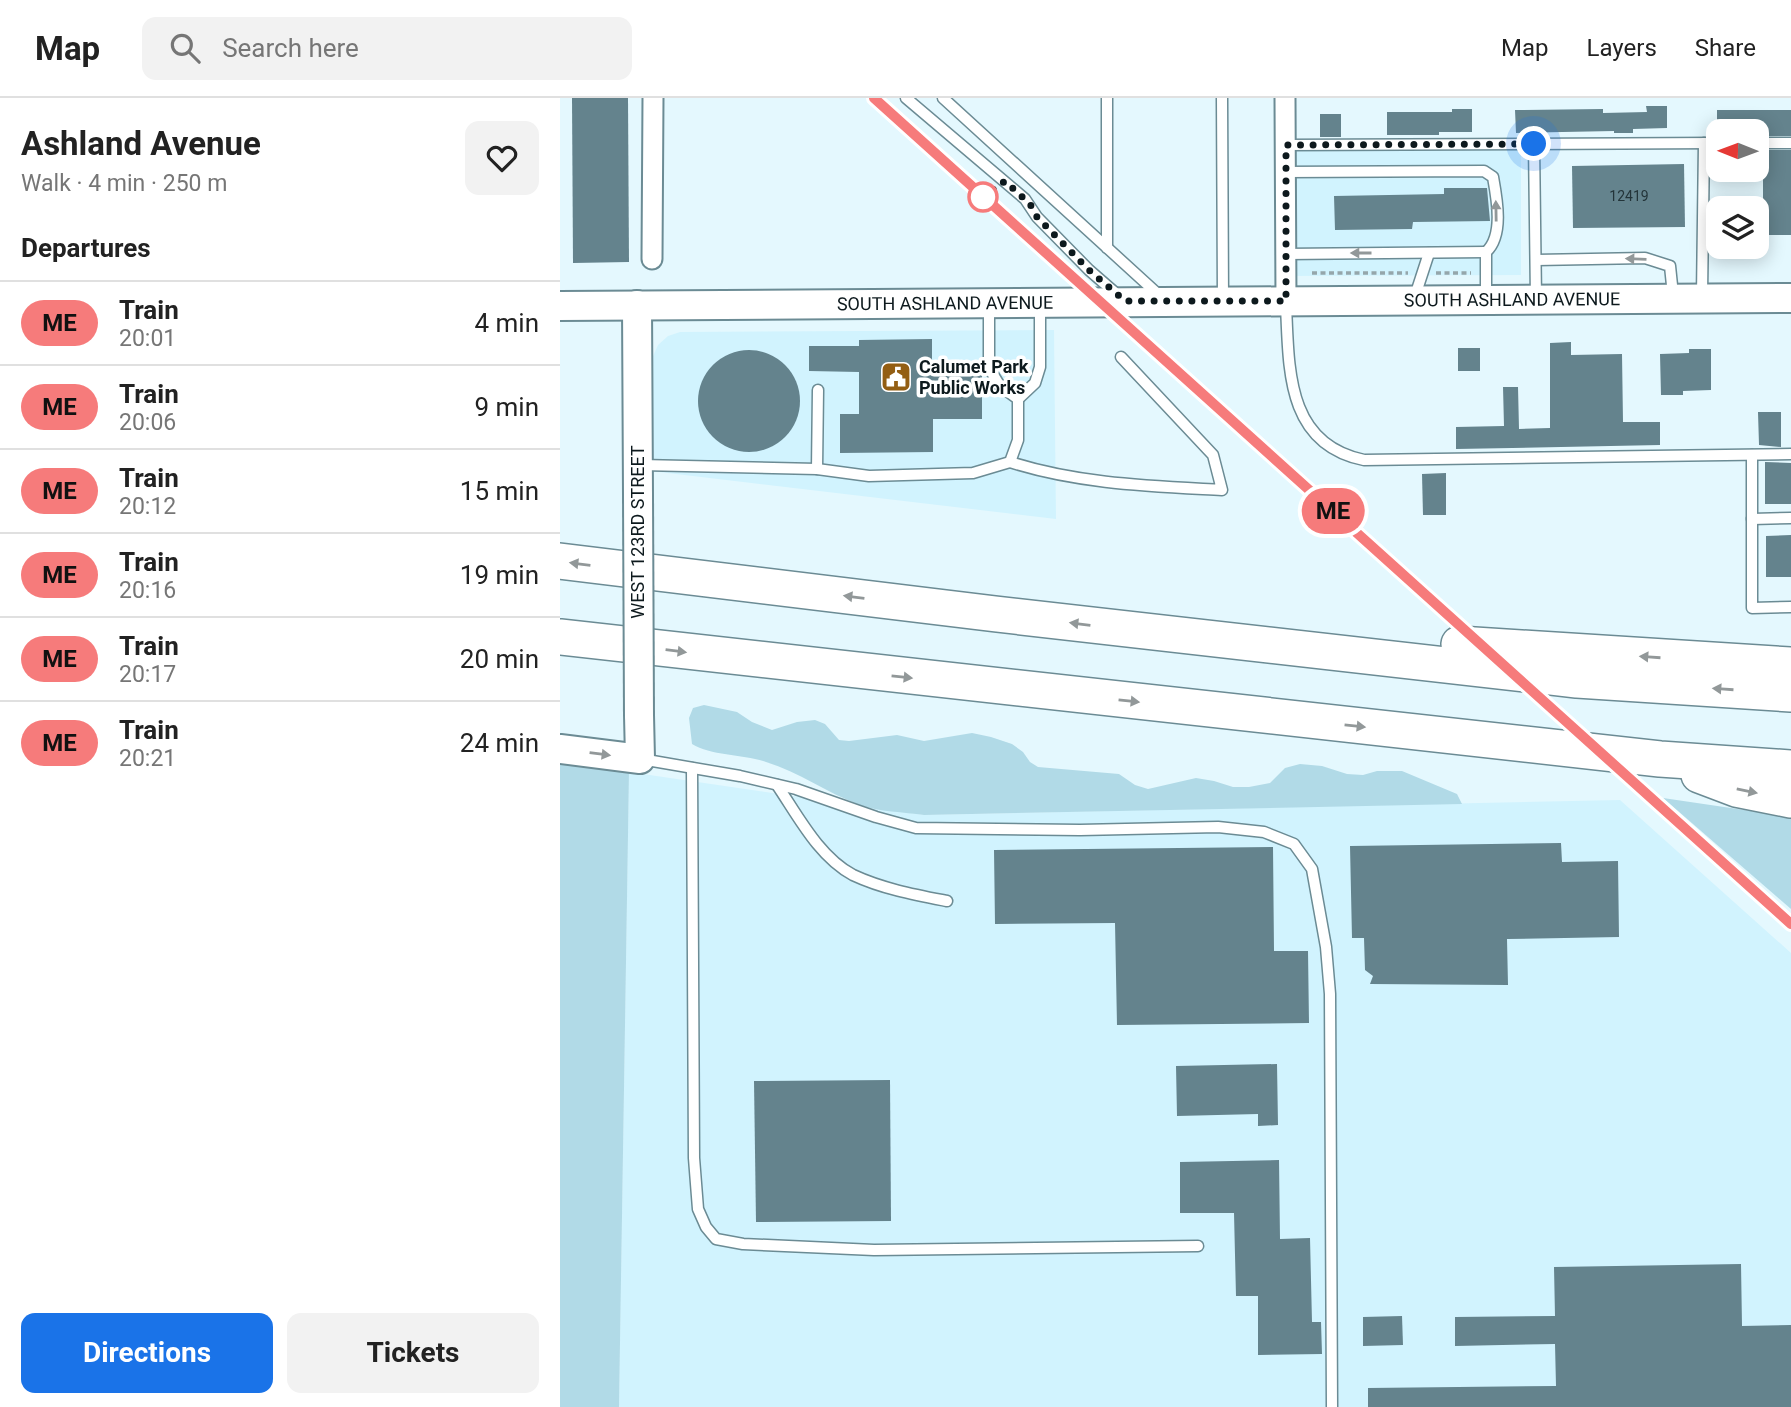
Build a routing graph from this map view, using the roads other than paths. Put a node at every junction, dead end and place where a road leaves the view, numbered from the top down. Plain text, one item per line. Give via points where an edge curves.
1 (653, 98) edge
2 (906, 98) edge
3 (943, 98) edge
4 (1107, 98) edge
5 (1222, 98) edge
6 (1286, 98) edge
7 (1704, 143) joint
8 (1769, 143) edge
9 (1791, 143) edge
10 (1534, 144) junction
11 (1286, 145) junction
12 (1286, 172) junction
13 (1107, 248) junction
14 (1486, 252) junction
15 (1429, 253) junction
16 (1286, 254) junction
17 (652, 260) dead end
18 (1536, 260) junction
19 (1791, 298) edge
20 (1674, 299) junction
21 (1702, 299) junction
22 (1414, 300) junction
23 (1486, 300) junction
24 (1536, 300) junction
25 (1125, 301) junction
26 (1166, 301) junction
27 (1223, 301) junction
28 (1286, 301) junction
29 (989, 302) junction
30 (1041, 302) junction
31 (637, 305) junction
32 (560, 306) edge
33 (1121, 357) dead end
34 (818, 390) dead end
35 (1018, 399) junction
36 (1791, 454) edge
37 (1752, 455) junction
38 (1010, 463) junction
39 (637, 465) junction
40 (817, 469) junction
41 (1791, 518) edge
42 (1752, 519) junction
43 (560, 561) edge
44 (1791, 607) edge
45 (560, 637) edge
46 (1196, 638) junction
47 (1791, 665) edge
48 (1791, 694) edge
49 (560, 749) edge
50 (640, 759) junction
51 (1660, 760) junction
52 (692, 768) junction
53 (1791, 768) edge
54 (777, 785) junction
55 (1791, 800) edge
56 (947, 901) dead end
57 (1198, 1247) dead end
58 (1332, 1407) edge

1 - 17 street
2 - 25 lane via 1030,204 1037,217
3 - 13 lane
4 - 13 lane
5 - 27 lane
6 - 11 street
7 - 10 lane
7 - 21 lane
8 - 9 lane
10 - 11 lane
10 - 18 lane
11 - 12 street
14 -> 12 lane via 1497,236 1496,194 1493,177 1484,171
12 - 16 street
13 - 26 lane
14 - 15 lane
14 - 23 lane
15 -> 16 lane
15 - 22 lane
16 - 28 street
20 -> 18 lane via 1671,266 1645,258
18 - 24 lane
19 - 21 main road, SOUTH ASHLAND AVENUE
20 - 21 main road, SOUTH ASHLAND AVENUE
20 - 24 main road, SOUTH ASHLAND AVENUE
22 - 23 main road, SOUTH ASHLAND AVENUE
22 - 28 main road, SOUTH ASHLAND AVENUE
23 - 24 main road, SOUTH ASHLAND AVENUE
25 - 26 main road, SOUTH ASHLAND AVENUE
25 - 30 main road, SOUTH ASHLAND AVENUE
26 - 27 main road, SOUTH ASHLAND AVENUE
27 - 28 main road, SOUTH ASHLAND AVENUE
28 - 37 lane via 1293,394 1312,430 1345,456 1364,460
29 - 30 main road, SOUTH ASHLAND AVENUE
29 - 31 main road, SOUTH ASHLAND AVENUE
29 - 35 lane via 989,368 1000,386
30 - 35 lane via 1040,367 1035,383
31 - 32 main road, SOUTH ASHLAND AVENUE
31 - 39 main road, WEST 123RD STREET
33 - 38 lane via 1213,455 1222,490 1080,480
34 - 40 lane
35 - 38 lane via 1018,440
36 - 37 lane
37 - 42 lane
38 - 40 lane via 931,476 869,476
39 - 40 lane
39 - 50 main road, WEST 123RD STREET, bridge
41 - 42 lane
42 - 44 lane via 1752,608
46 -> 43 highway
45 -> 51 highway
47 -> 46 highway via 1407,641
48 -> 46 highway via 1577,680
49 -> 50 main road
50 - 52 lane
51 - 53 highway
51 -> 55 highway via 1736,789
52 - 54 lane
52 - 57 lane via 694,1158 698,1209 716,1239 874,1250
54 - 56 lane via 819,845 852,874 902,892
54 - 58 lane via 916,828 1218,827 1264,832 1294,844 1312,869 1330,994

